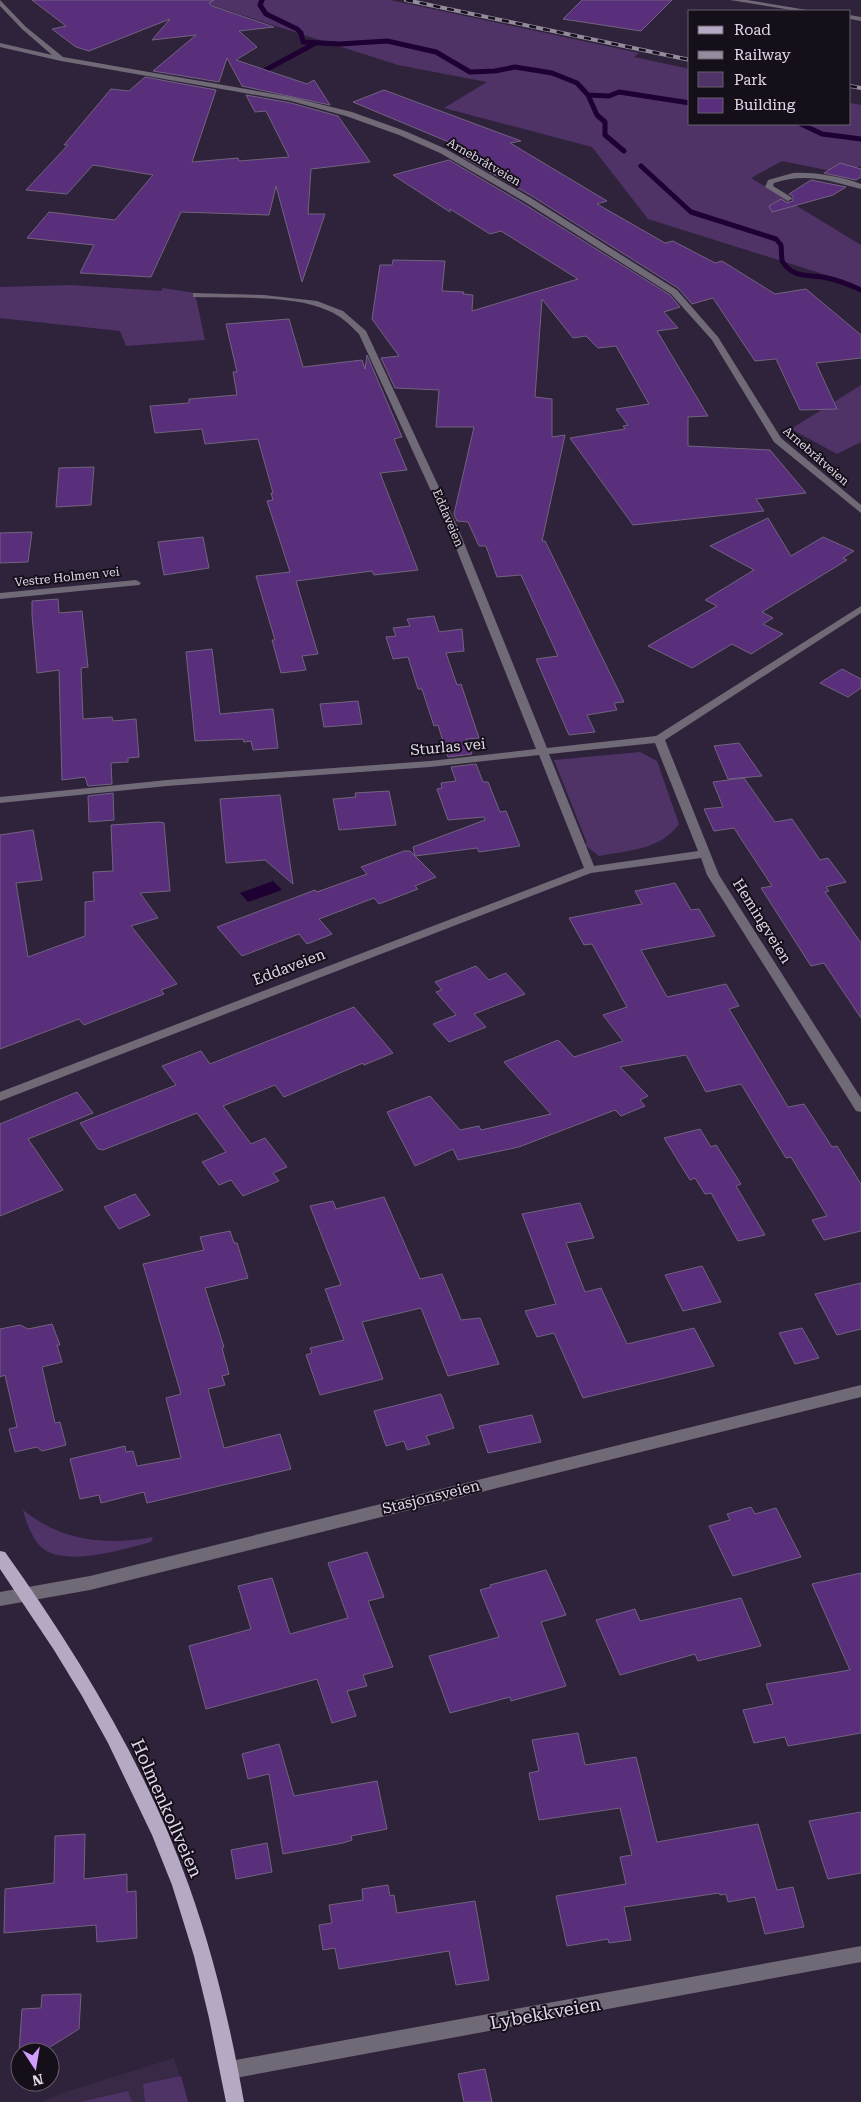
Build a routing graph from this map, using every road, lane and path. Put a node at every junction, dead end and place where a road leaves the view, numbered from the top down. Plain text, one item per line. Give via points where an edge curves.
1 (734, 0) edge
2 (0, 2) edge
3 (803, 10) edge
4 (0, 45) edge
5 (61, 59) junction
6 (861, 187) edge
7 (788, 199) dead end
8 (196, 295) dead end
9 (861, 510) edge
10 (136, 583) dead end
11 (0, 596) edge
12 (861, 609) edge
13 (659, 739) junction
14 (542, 753) junction
15 (0, 800) edge
16 (703, 854) junction
17 (590, 870) junction
18 (0, 1097) edge
19 (861, 1108) edge
20 (861, 1391) edge
21 (0, 1557) edge
22 (28, 1595) junction
23 (0, 1599) edge
24 (861, 1954) edge
25 (230, 2070) junction
26 (235, 2102) edge

1 - 3 street
2 - 5 street, Arnebråtveien via 24,28
4 - 5 street
5 - 9 street, Arnebråtveien via 308,103 358,117 443,151 674,292 715,339 777,440
6 - 7 street via 816,174 771,182 769,186
8 - 14 street, Eddaveien via 314,303 348,318 363,334 453,528
10 - 11 street, Vestre Holmen vei
12 - 13 street, Sturlas vei
13 - 14 street, Sturlas vei
13 - 16 street, Hemingveien
14 - 15 street, Sturlas vei via 167,783
14 - 17 street, Eddaveien
16 - 17 street, Eddaveien
16 - 19 street, Hemingveien via 713,875
17 - 18 street, Eddaveien
20 - 22 street, Stasjonsveien via 90,1583
21 - 22 main road, Holmenkollveien
22 - 23 street, Stasjonsveien
22 - 25 main road, Holmenkollveien via 80,1677 153,1818 197,1936
24 - 25 street, Lybekkveien
25 - 26 main road, Holmenkollveien

